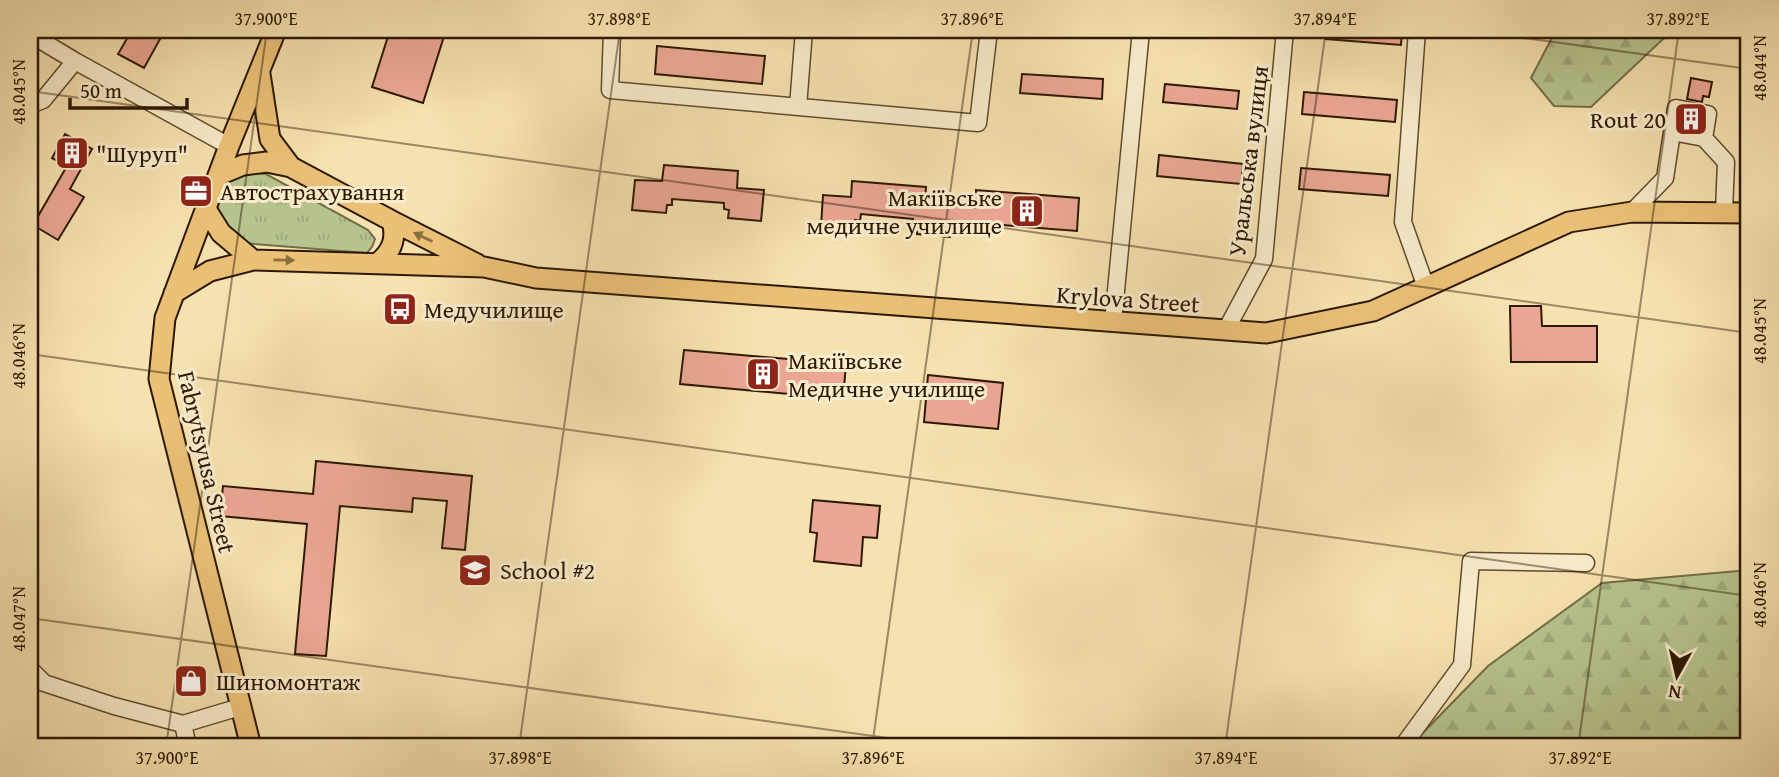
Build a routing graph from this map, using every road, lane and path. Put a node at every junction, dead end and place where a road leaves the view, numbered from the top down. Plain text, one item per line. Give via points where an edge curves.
1 (276, 30) edge
2 (612, 30) edge
3 (804, 30) edge
4 (989, 30) edge
5 (1141, 30) edge
6 (1286, 30) edge
7 (1417, 30) edge
8 (30, 34) edge
9 (75, 61) junction
10 (260, 73) junction
11 (30, 105) edge
12 (798, 107) junction
13 (1672, 132) junction
14 (1704, 138) junction
15 (229, 146) junction
16 (291, 167) junction
17 (219, 174) junction
18 (206, 209) junction
19 (1632, 212) junction
20 (1724, 212) junction
21 (1749, 213) edge
22 (391, 221) junction
23 (253, 260) junction
24 (379, 262) junction
25 (484, 267) junction
26 (1426, 287) junction
27 (174, 293) junction
28 (1113, 322) junction
29 (1226, 330) junction
30 (1586, 563) dead end
31 (30, 669) edge
32 (240, 707) junction
33 (183, 724) junction
34 (188, 747) edge
35 (251, 747) edge
36 (1402, 747) edge

1 - 10 main road, Fabrytsyusa Street
2 - 12 street via 610,90
3 - 12 street
4 - 12 street via 978,123
5 - 28 street
6 - 29 street, Уральська вулиця via 1264,259
7 - 26 street via 1403,222
8 - 9 street
9 - 11 street via 43,100
9 - 15 street
10 - 15 main road, Fabrytsyusa Street
10 - 16 main road via 270,139
13 - 14 street
13 - 14 street via 1676,108 1708,114
13 - 19 street via 1665,178
14 - 20 street via 1726,162
15 - 17 main road, Fabrytsyusa Street
16 - 17 main road via 267,162
16 - 22 main road
17 - 18 main road, Fabrytsyusa Street
18 - 23 main road via 221,233
18 - 27 main road, Fabrytsyusa Street
19 - 20 main road, Krylova Street
19 - 26 main road, Krylova Street via 1569,222
20 - 21 main road, Krylova Street
22 - 24 main road via 395,231 389,254
25 -> 22 main road
23 -> 24 main road
23 - 27 main road via 210,271
24 - 25 main road
25 - 28 main road, Krylova Street via 536,278
26 - 29 main road, Krylova Street via 1373,311 1266,333
27 - 32 main road, Fabrytsyusa Street via 165,318 159,379
28 - 29 main road, Krylova Street
30 - 36 street via 1471,561 1462,665
31 - 33 street via 44,683
32 - 33 street
32 - 35 main road, Fabrytsyusa Street
33 - 34 street

